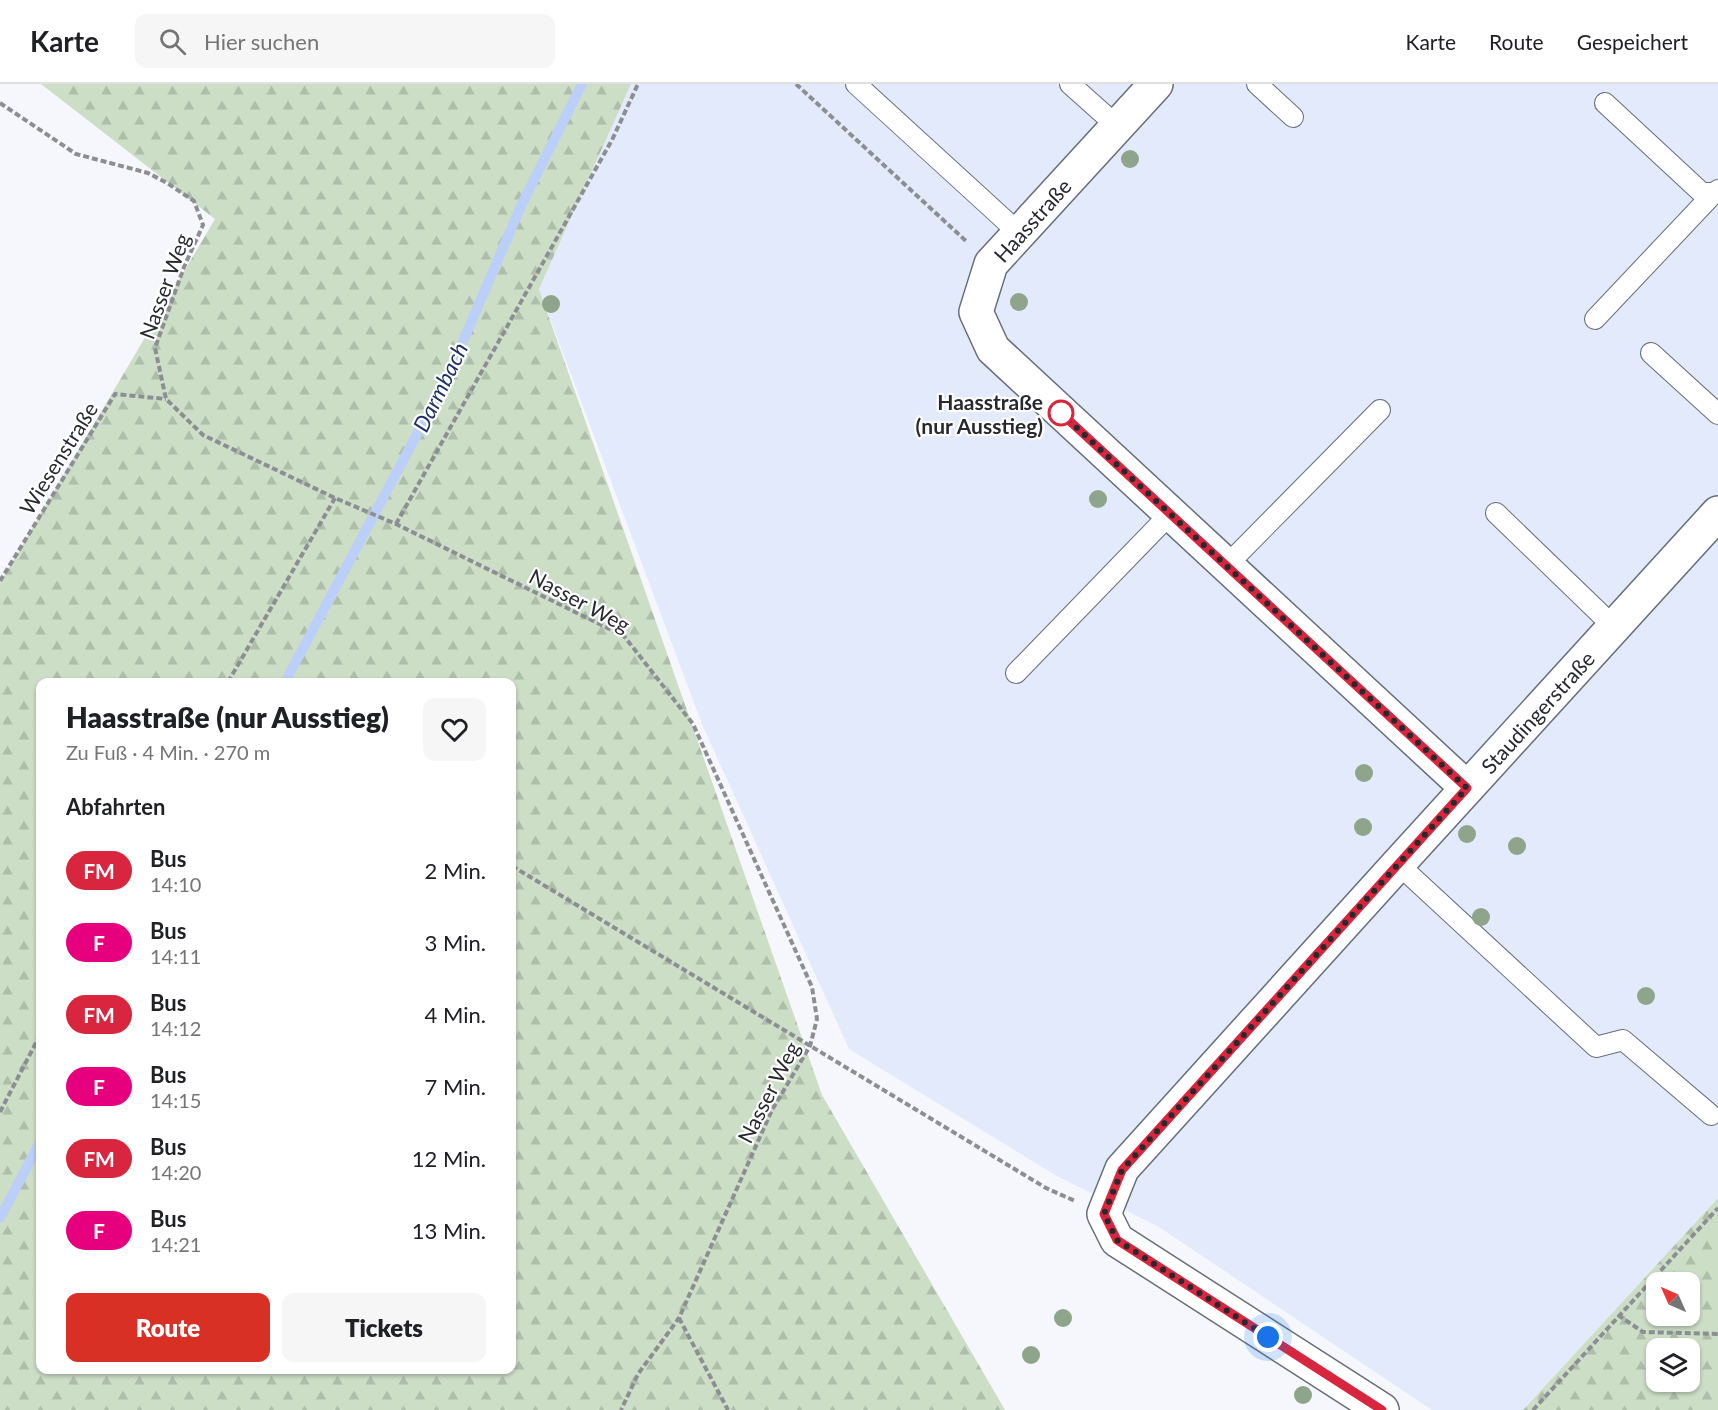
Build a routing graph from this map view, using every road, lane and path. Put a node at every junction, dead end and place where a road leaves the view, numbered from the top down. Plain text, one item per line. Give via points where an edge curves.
1 (638, 84) edge
2 (796, 84) edge
3 (856, 84) edge
4 (1070, 84) edge
5 (1156, 84) edge
6 (1257, 84) edge
7 (0, 103) edge
8 (1605, 103) dead end
9 (1293, 117) dead end
10 (1118, 126) junction
11 (1716, 191) edge
12 (1019, 233) junction
13 (991, 264) junction
14 (1595, 319) dead end
15 (1651, 353) dead end
16 (166, 399) junction
17 (1380, 410) dead end
18 (1718, 414) edge
19 (335, 498) junction
20 (1496, 513) dead end
21 (1718, 513) edge
22 (1170, 514) junction
23 (396, 524) junction
24 (1227, 565) junction
25 (0, 581) edge
26 (1614, 627) junction
27 (1016, 672) dead end
28 (230, 678) edge
29 (1467, 788) junction
30 (1398, 864) junction
31 (516, 868) edge
32 (36, 1043) edge
33 (810, 1046) junction
34 (0, 1112) edge
35 (1711, 1115) dead end
36 (1718, 1208) edge
37 (1104, 1214) junction
38 (1618, 1315) junction
39 (679, 1318) junction
40 (1718, 1334) edge
41 (621, 1410) edge
42 (728, 1410) edge
43 (1382, 1410) edge
44 (1533, 1410) edge

1 - 23 path via 612,140
2 - 13 path
3 - 12 lane
4 - 10 lane
5 - 10 street, Haasstraße
6 - 9 lane
7 - 16 path, Nasser Weg via 76,154 148,173 194,201 202,225 155,348
8 - 11 lane via 1702,193
10 - 12 street, Haasstraße
11 - 14 lane
12 - 13 street, Haasstraße
13 - 22 street, Haasstraße via 976,312 993,349
15 - 18 lane
16 - 19 path, Nasser Weg via 203,435
16 - 25 path, Wiesenstraße via 115,394
17 - 24 lane
19 - 23 path, Nasser Weg
19 - 28 path
20 - 26 lane
21 - 26 street, Staudingerstraße
22 - 24 street, Haasstraße
22 - 27 lane
23 - 33 path, Nasser Weg via 624,636 693,724 812,987 817,1019
24 - 29 street, Haasstraße
26 - 29 street, Staudingerstraße
29 - 30 street, Staudingerstraße
30 - 35 lane via 1596,1047 1623,1040
30 - 37 street, Staudingerstraße via 1122,1170
31 - 33 path
32 - 34 path
33 - 37 path via 1046,1188
33 - 39 path, Nasser Weg via 772,1110
36 - 38 path
37 - 43 street via 1117,1240
38 - 40 path via 1643,1332
38 - 44 path
39 - 41 path, Nasser Weg via 638,1374
39 - 42 path

